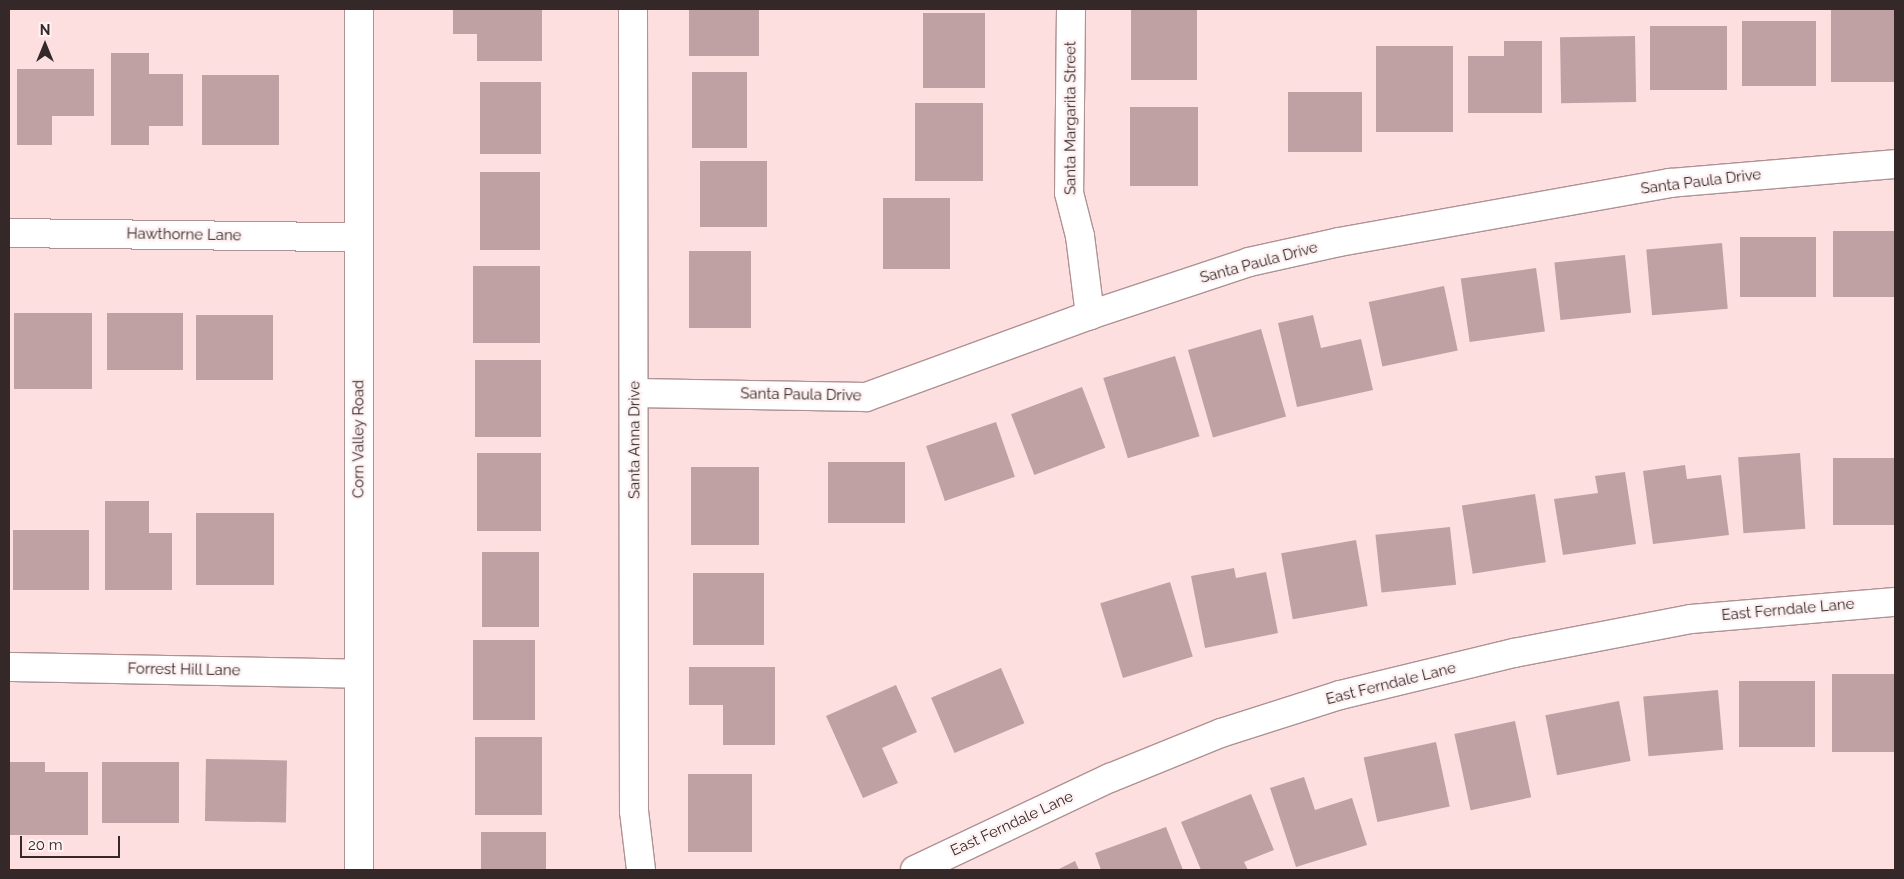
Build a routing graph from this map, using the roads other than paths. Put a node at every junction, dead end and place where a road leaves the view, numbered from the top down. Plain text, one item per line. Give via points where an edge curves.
1 (360, 9) edge
2 (633, 9) edge
3 (1071, 9) edge
4 (1895, 164) edge
5 (9, 233) edge
6 (358, 237) junction
7 (1090, 315) junction
8 (635, 393) junction
9 (1895, 602) edge
10 (9, 667) edge
11 (359, 674) junction
12 (359, 870) edge
13 (640, 870) edge
14 (915, 870) edge

1 - 6 street, Corn Valley Road
2 - 8 street, Santa Anna Drive via 631,127
3 - 7 street, Santa Margarita Street via 1069,192 1080,236
4 - 7 street, Santa Paula Drive via 1670,182 1576,201 1460,218 1249,262
5 - 6 street, Hawthorne Lane
6 - 11 street, Corn Valley Road
7 - 8 street, Santa Paula Drive via 866,397
8 - 13 street, Santa Anna Drive via 634,811
9 - 14 street, East Ferndale Lane via 1691,619 1514,653 1340,695 1221,734 1110,778
10 - 11 street, Forrest Hill Lane
11 - 12 street, Corn Valley Road

